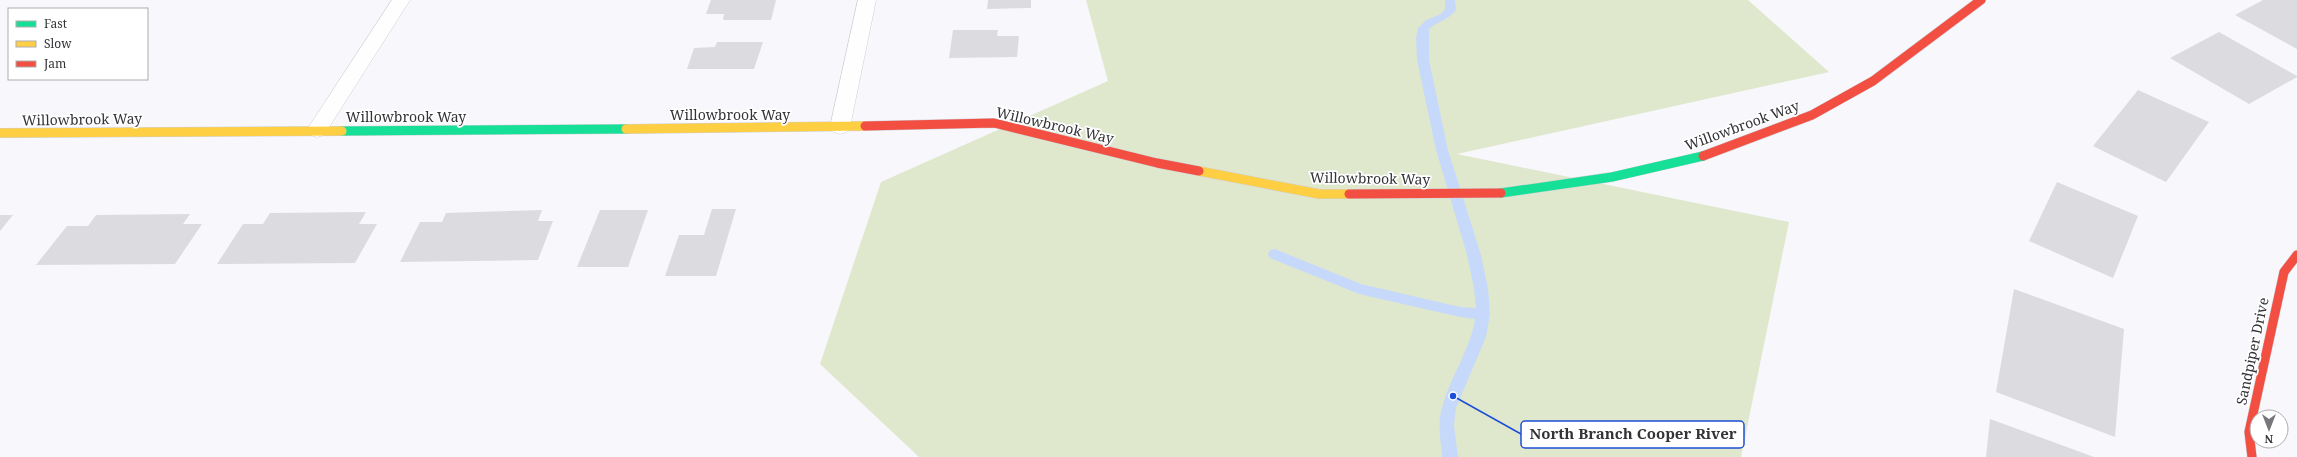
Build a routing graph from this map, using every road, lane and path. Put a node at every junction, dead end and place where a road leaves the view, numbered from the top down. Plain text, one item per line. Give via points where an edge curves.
1 (400, 0) edge
2 (866, 0) edge
3 (1981, 0) edge
4 (840, 127) junction
5 (317, 130) junction
6 (0, 133) edge
7 (2297, 255) edge
8 (2252, 457) edge

1 - 5 street
2 - 4 street
3 - 4 street, Willowbrook Way via 1874,81 1812,115 1700,157 1612,177 1492,194 1319,194 1157,163 994,123
4 - 5 street, Willowbrook Way
5 - 6 street, Willowbrook Way
7 - 8 street, Sandpiper Drive via 2284,272 2282,280 2249,432

